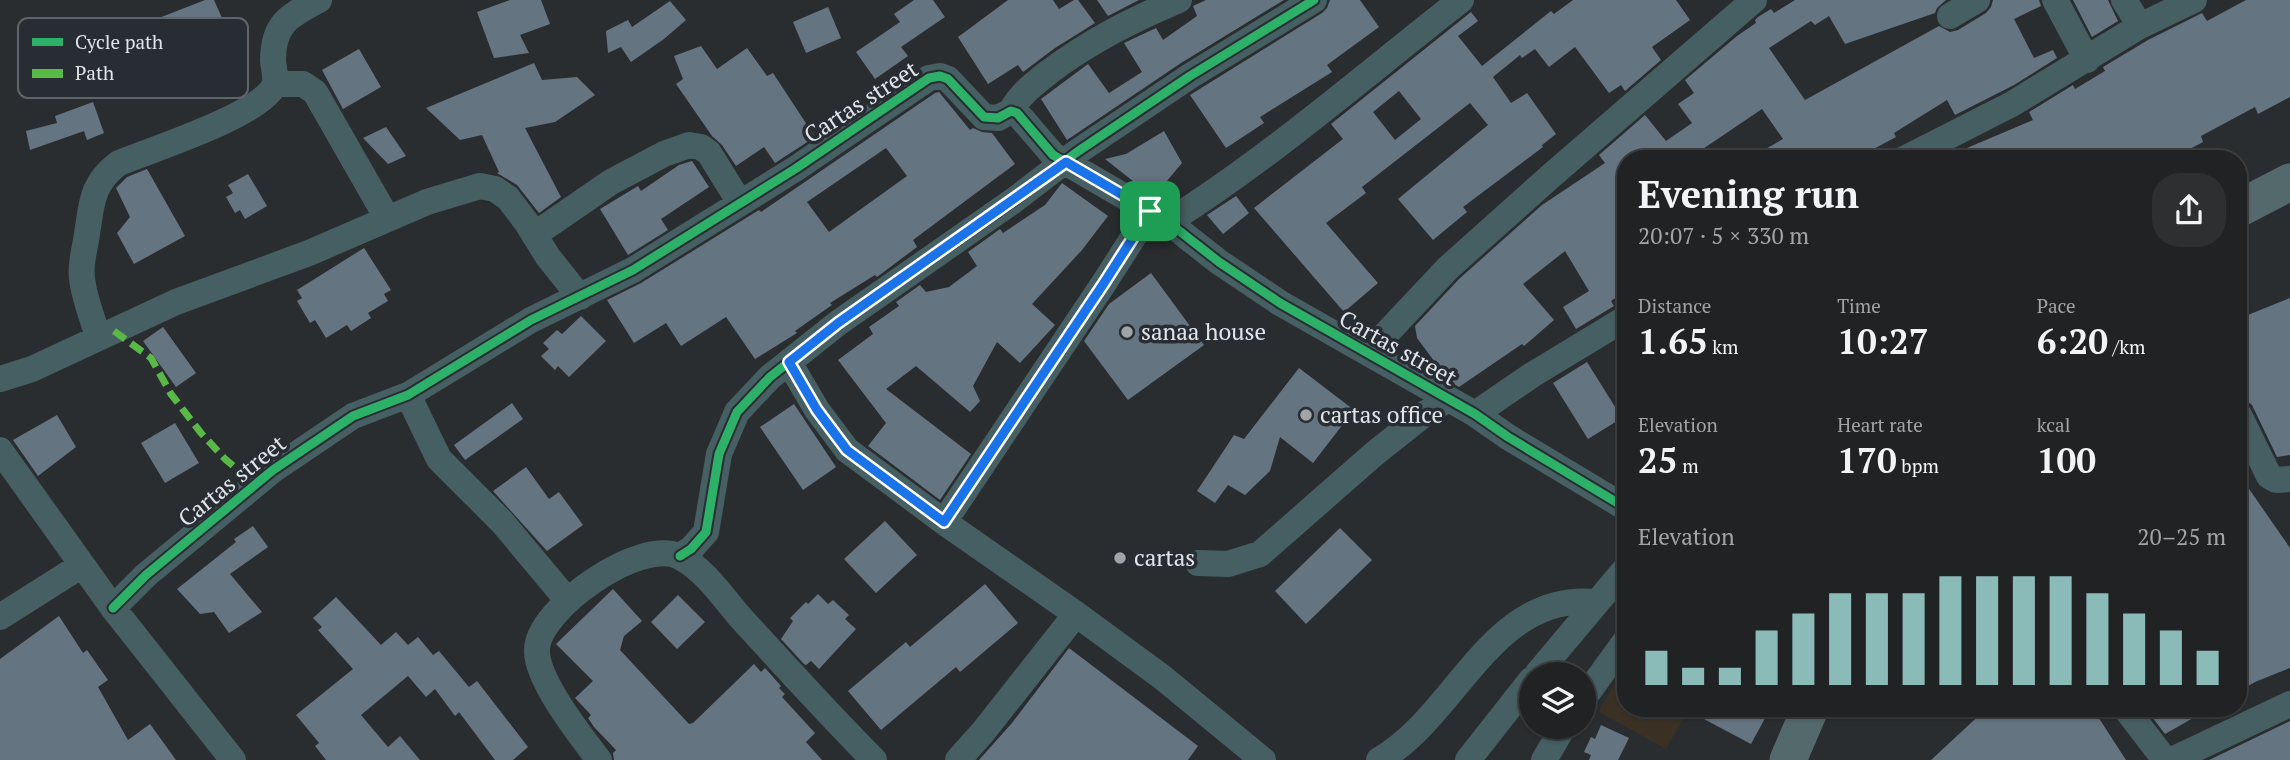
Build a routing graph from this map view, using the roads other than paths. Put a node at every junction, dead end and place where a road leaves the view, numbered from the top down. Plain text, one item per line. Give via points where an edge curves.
1 (319, 0) edge
2 (1179, 0) edge
3 (1314, 0) edge
4 (1461, 0) edge
5 (1754, 0) edge
6 (1977, 0) edge
7 (2055, 0) edge
8 (2124, 0) edge
9 (2194, 0) edge
10 (1950, 16) dead end
11 (2140, 26) junction
12 (2087, 60) junction
13 (275, 84) junction
14 (1011, 111) junction
15 (1922, 150) edge
16 (1066, 162) junction
17 (2290, 182) edge
18 (740, 203) junction
19 (2247, 204) edge
20 (1159, 216) junction
21 (387, 218) junction
22 (534, 235) junction
23 (580, 297) junction
24 (1617, 323) edge
25 (99, 336) junction
26 (1368, 353) junction
27 (789, 362) junction
28 (0, 379) edge
29 (408, 395) junction
30 (1448, 399) junction
31 (1475, 414) junction
32 (2247, 431) edge
33 (0, 450) edge
34 (2290, 479) edge
35 (1617, 503) edge
36 (944, 522) junction
37 (680, 556) junction
38 (1198, 563) dead end
39 (82, 565) junction
40 (1617, 579) edge
41 (568, 601) junction
42 (1595, 603) junction
43 (113, 608) junction
44 (1076, 614) junction
45 (0, 617) edge
46 (1617, 652) edge
47 (1546, 662) edge
48 (1596, 681) edge
49 (1519, 695) edge
50 (2290, 704) edge
51 (1807, 717) edge
52 (2132, 717) edge
53 (1556, 739) edge
54 (1260, 759) edge
55 (233, 760) edge
56 (599, 760) edge
57 (874, 760) edge
58 (958, 760) edge
59 (1379, 760) edge
60 (1468, 760) edge
61 (1544, 760) edge
62 (1788, 760) edge
63 (2165, 760) edge
64 (2172, 760) edge

1 - 13 street via 291,15 280,27 274,47
2 - 14 street via 1121,25 1077,51 1025,92
3 - 16 street via 1190,76
4 - 20 street via 1199,202
5 - 26 street via 1448,268
6 - 10 street
7 - 12 street
8 - 11 street
9 - 11 street
11 - 12 street
12 - 15 street
13 - 21 street via 303,84 315,92
13 - 25 street via 262,101 233,117 119,163 97,186 90,203 81,276
14 - 16 street, Cartas street via 1053,155
14 - 18 street, Cartas street via 998,118 984,117 957,86 936,76
16 - 20 street, Cartas street
16 - 27 street
17 - 19 highway
18 - 22 street via 709,153 689,145 611,182
18 - 23 street, Cartas street via 633,270
20 - 26 street, Cartas street via 1280,303
20 - 36 street via 1111,274
21 - 22 street via 486,186 508,198
21 - 25 street
22 - 23 street
23 - 29 street, Cartas street via 531,320
24 - 31 street
25 - 28 street via 32,369
26 - 30 street, Cartas street
27 - 36 street via 847,450
27 - 37 street via 737,412 719,454 706,532
29 - 41 street via 439,459 502,522
29 - 43 street, Cartas street via 353,416 273,470
30 - 31 street, Cartas street
30 - 38 street via 1374,454 1260,554 1228,564
31 - 35 street, Cartas street
32 - 34 street via 2269,476
33 - 39 street
36 - 44 street
37 - 41 street via 647,555 621,564
37 - 57 street via 701,573
39 - 43 street
39 - 45 street
40 - 42 street
41 - 56 street via 549,621 536,649 546,680
42 - 47 street
42 - 59 street via 1578,601 1542,608 1516,624 1494,642 1409,740
43 - 55 street
44 - 54 street via 1162,677
44 - 58 street
46 - 48 street
49 - 60 street
50 - 64 street
51 - 62 highway
52 - 63 street
53 - 61 street

